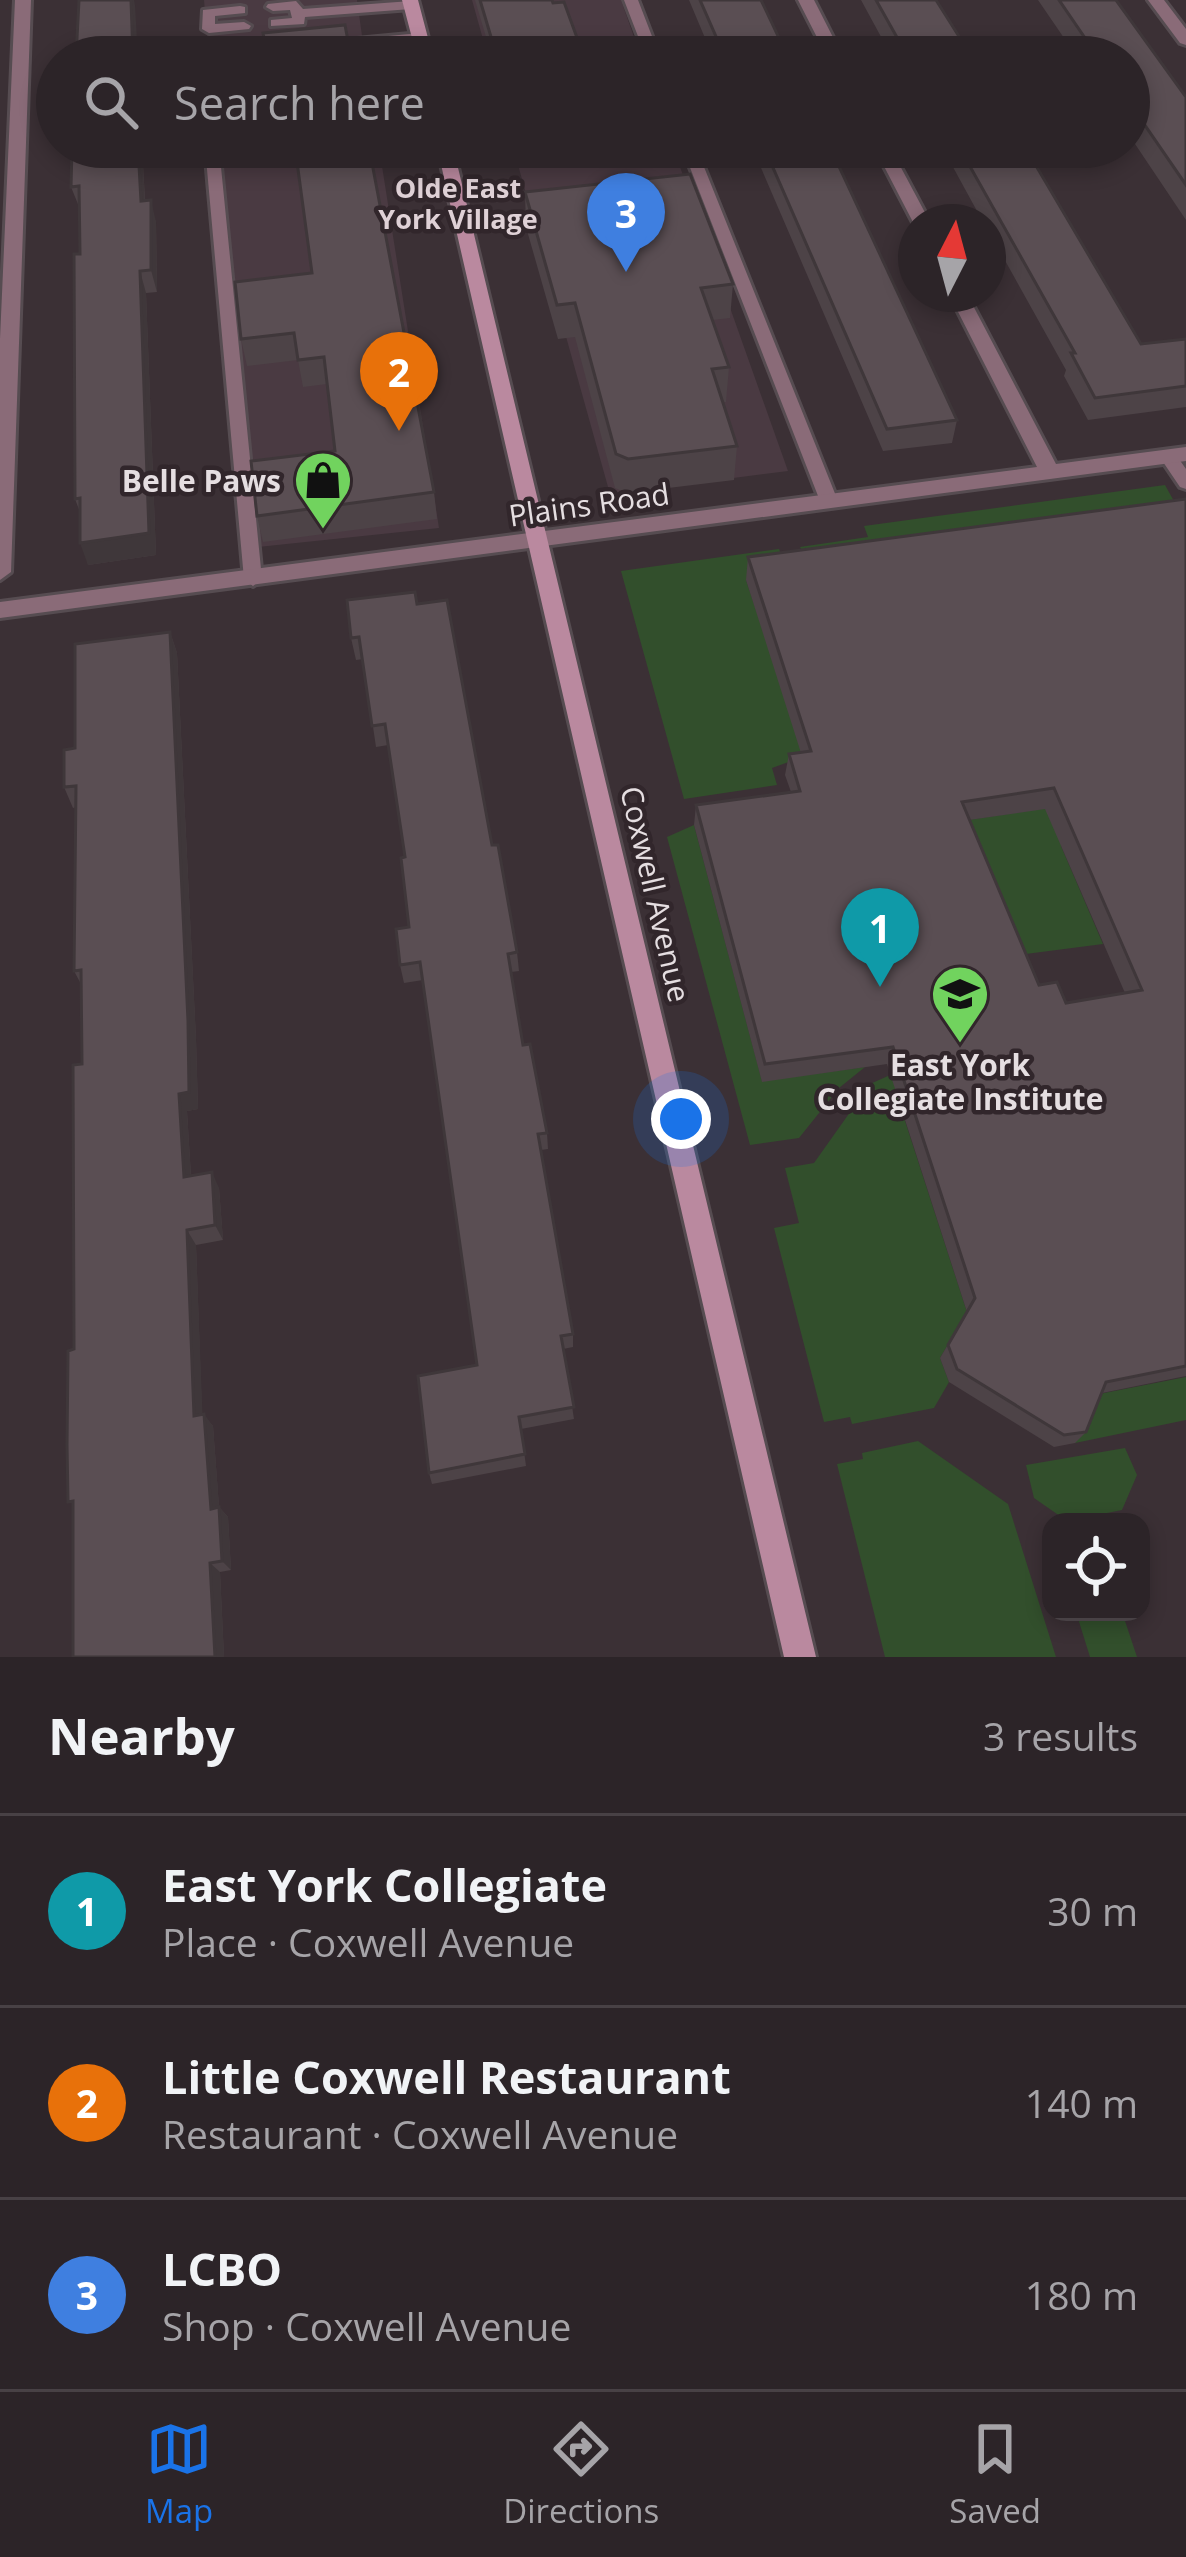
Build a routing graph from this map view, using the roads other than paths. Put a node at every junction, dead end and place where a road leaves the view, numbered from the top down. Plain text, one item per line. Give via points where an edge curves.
1 (23, 0) edge
2 (631, 0) edge
3 (806, 0) edge
4 (1156, 0) edge
5 (411, 3) edge
6 (296, 6) edge
7 (207, 7) edge
8 (274, 15) dead end
9 (242, 18) dead end
10 (420, 36) edge
11 (645, 36) edge
12 (825, 36) edge
13 (1186, 40) edge
14 (214, 168) edge
15 (450, 168) edge
16 (696, 168) edge
17 (893, 168) edge
18 (8, 172) edge
19 (912, 204) edge
20 (967, 312) edge
21 (1177, 455) edge
22 (1049, 471) junction
23 (1186, 483) edge
24 (829, 501) junction
25 (536, 542) junction
26 (0, 572) edge
27 (253, 579) junction
28 (0, 610) edge
29 (800, 1657) edge

1 - 18 street
2 - 11 lane
3 - 12 street
4 - 13 street
5 - 6 lane
5 - 10 main road
6 - 8 lane
7 - 9 lane via 209,28
14 - 27 lane
15 - 25 main road, Coxwell Avenue
16 - 24 lane
17 - 19 street
18 - 26 street
20 - 22 street
21 - 22 street, Plains Road
21 - 23 lane
22 - 24 street, Plains Road
24 - 25 street, Plains Road
25 - 27 street, Plains Road
25 - 29 main road, Coxwell Avenue
27 - 28 street, Plains Road

